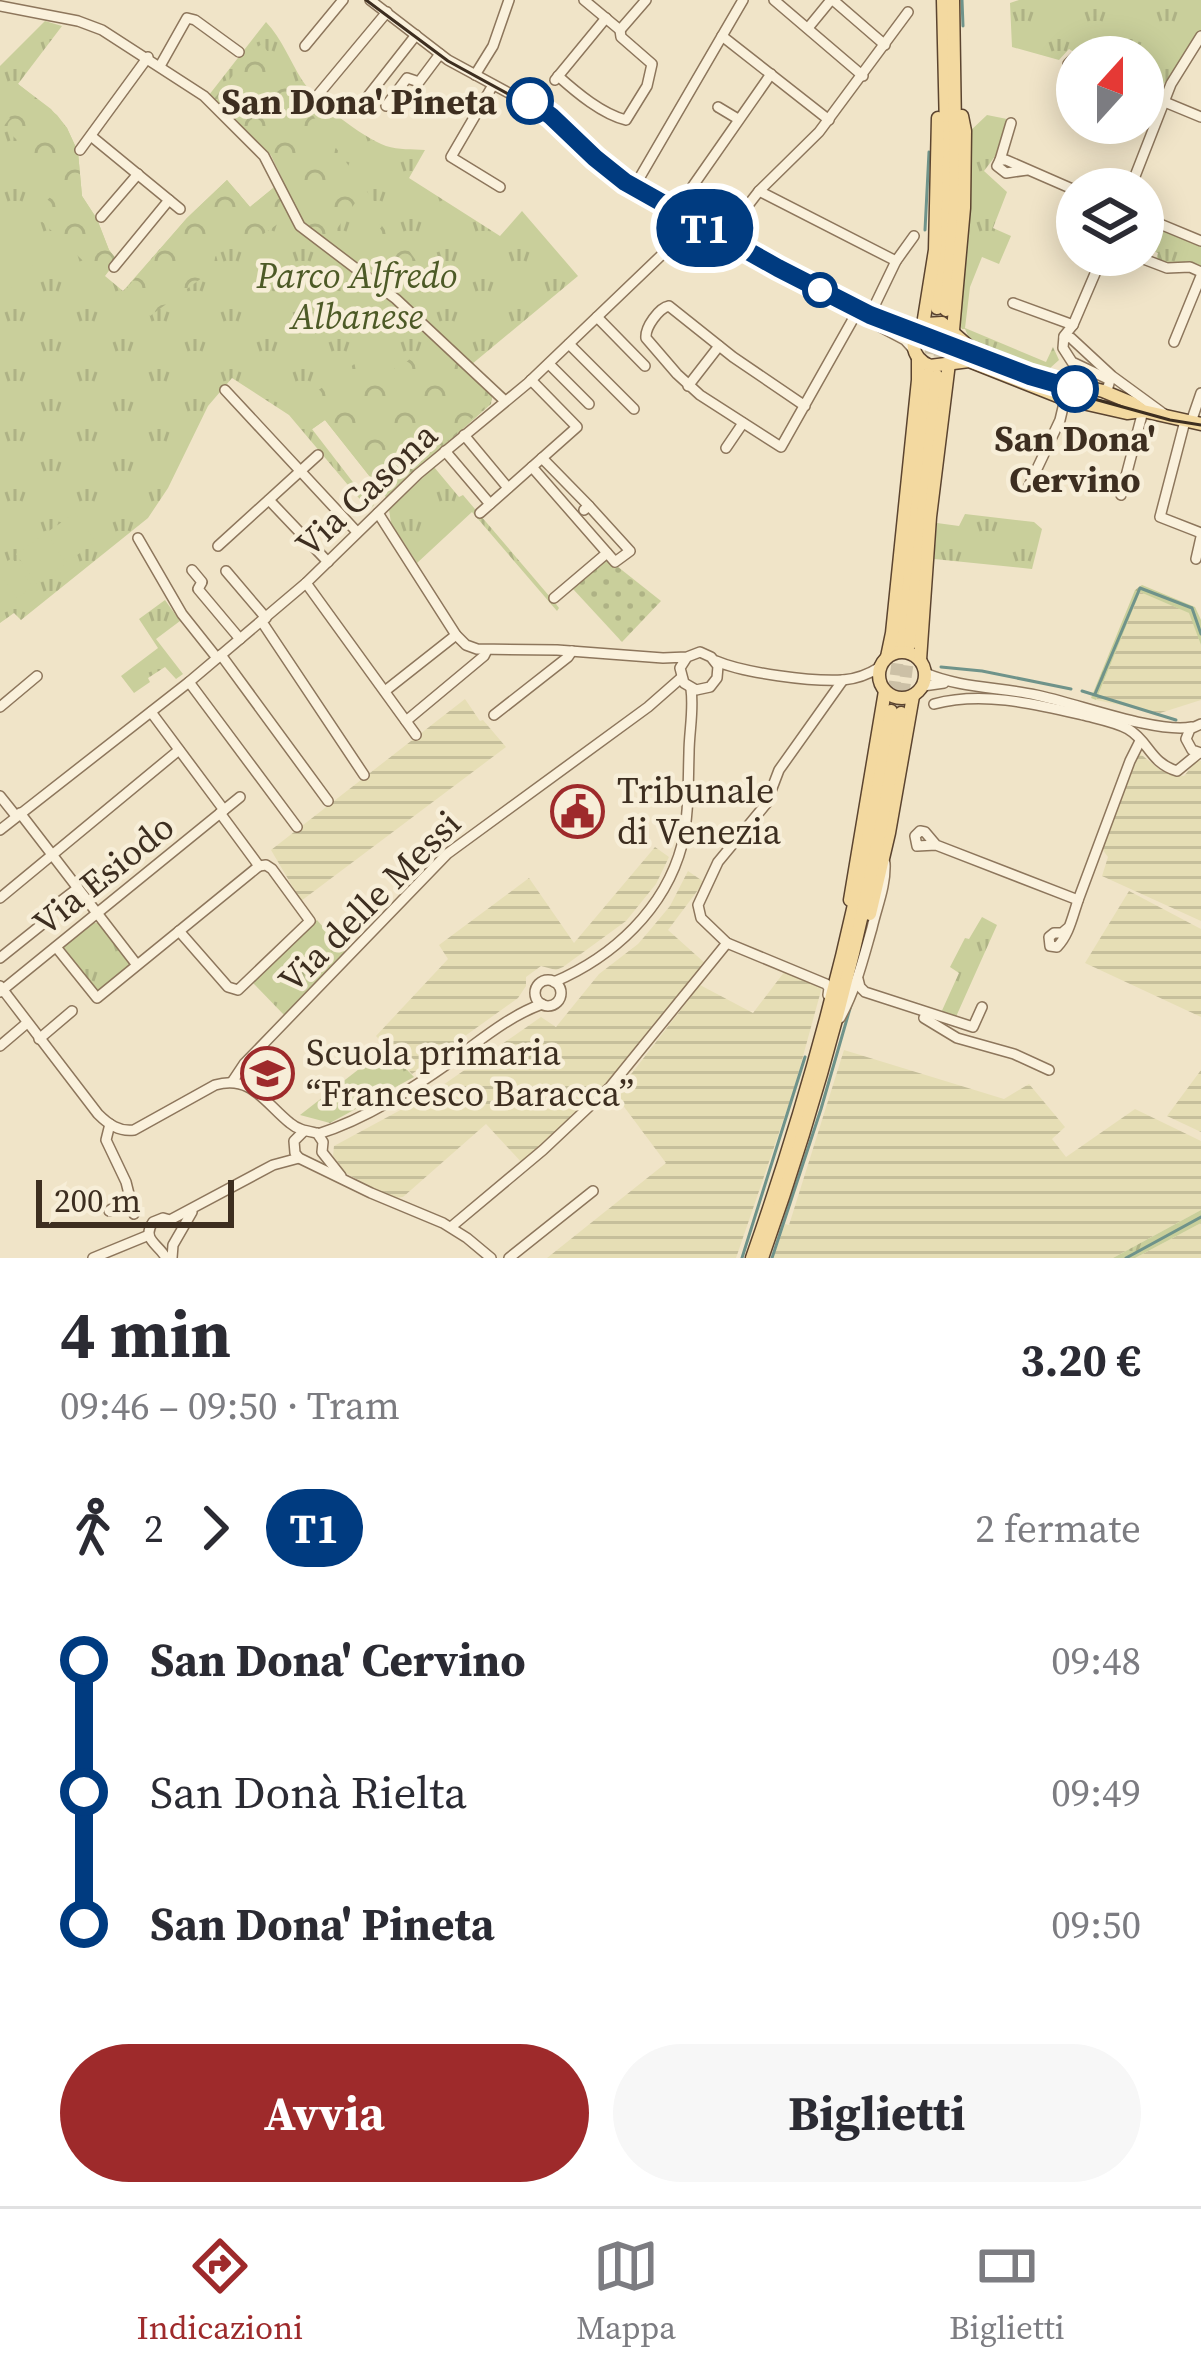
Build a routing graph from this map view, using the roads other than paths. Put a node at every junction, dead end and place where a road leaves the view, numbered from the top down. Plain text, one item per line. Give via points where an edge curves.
1 (344, 0) edge
2 (509, 0) edge
3 (584, 0) edge
4 (646, 0) edge
5 (743, 0) edge
6 (774, 0) edge
7 (832, 0) edge
8 (375, 2) edge
9 (0, 6) edge
10 (945, 6) edge
11 (908, 12) dead end
12 (386, 13) junction
13 (605, 18) junction
14 (808, 28) junction
15 (620, 30) junction
16 (416, 35) junction
17 (1201, 36) edge
18 (722, 37) junction
19 (885, 45) junction
20 (305, 46) dead end
21 (955, 49) junction
22 (239, 52) dead end
23 (440, 54) junction
24 (148, 57) junction
25 (160, 65) junction
26 (771, 74) junction
27 (475, 75) junction
28 (863, 76) junction
29 (493, 85) junction
30 (317, 96) dead end
31 (365, 100) dead end
32 (1164, 102) joint
33 (386, 106) dead end
34 (718, 107) dead end
35 (1201, 117) edge
36 (738, 119) junction
37 (830, 120) junction
38 (1011, 123) dead end
39 (92, 136) junction
40 (80, 150) dead end
41 (138, 174) junction
42 (1056, 182) edge
43 (500, 187) dead end
44 (633, 189) junction
45 (759, 191) junction
46 (169, 200) junction
47 (180, 209) dead end
48 (674, 213) junction
49 (101, 217) dead end
50 (694, 224) junction
51 (1164, 226) edge
52 (914, 236) dead end
53 (722, 239) junction
54 (1201, 241) edge
55 (752, 255) junction
56 (896, 261) junction
57 (1164, 267) edge
58 (115, 268) dead end
59 (1201, 274) edge
60 (1093, 276) edge
61 (1013, 303) dead end
62 (857, 312) junction
63 (597, 317) junction
64 (869, 317) junction
65 (922, 326) junction
66 (1073, 326) junction
67 (955, 334) junction
68 (1069, 339) junction
69 (1174, 342) dead end
70 (569, 344) junction
71 (719, 346) junction
72 (916, 354) junction
73 (949, 362) junction
74 (549, 364) junction
75 (645, 366) dead end
76 (932, 375) tunnel mouth
77 (531, 380) junction
78 (688, 386) junction
79 (225, 390) dead end
80 (1103, 391) junction
81 (1201, 393) edge
82 (1065, 398) junction
83 (505, 401) junction
84 (589, 404) dead end
85 (1133, 404) junction
86 (805, 406) junction
87 (634, 410) dead end
88 (1168, 418) junction
89 (1192, 422) edge
90 (743, 423) junction
91 (464, 435) junction
92 (726, 448) dead end
93 (445, 451) junction
94 (318, 455) dead end
95 (542, 458) junction
96 (532, 467) junction
97 (300, 471) junction
98 (508, 488) junction
99 (1027, 490) dead end
100 (1121, 494) dead end
101 (269, 500) junction
102 (490, 504) junction
103 (589, 506) junction
104 (378, 513) junction
105 (480, 513) dead end
106 (575, 517) junction
107 (358, 532) junction
108 (1201, 535) edge
109 (138, 538) dead end
110 (218, 546) dead end
111 (607, 553) junction
112 (1196, 559) dead end
113 (328, 562) junction
114 (193, 570) dead end
115 (226, 571) dead end
116 (306, 583) junction
117 (554, 598) dead end
118 (264, 620) junction
119 (456, 635) junction
120 (240, 639) junction
121 (905, 644) tunnel mouth
122 (487, 650) junction
123 (572, 651) junction
124 (219, 656) junction
125 (687, 657) junction
126 (663, 658) junction
127 (715, 661) junction
128 (883, 662) junction
129 (739, 670) junction
130 (37, 676) dead end
131 (717, 678) junction
132 (920, 679) junction
133 (845, 680) junction
134 (682, 681) junction
135 (189, 682) junction
136 (705, 690) junction
137 (884, 690) junction
138 (385, 692) junction
139 (934, 704) dead end
140 (0, 706) edge
141 (692, 710) junction
142 (151, 712) junction
143 (494, 715) dead end
144 (406, 721) junction
145 (1197, 725) edge
146 (1161, 727) junction
147 (416, 735) dead end
148 (1140, 741) junction
149 (1194, 749) edge
150 (179, 750) junction
151 (364, 775) dead end
152 (0, 796) edge
153 (240, 797) dead end
154 (328, 801) dead end
155 (222, 812) junction
156 (18, 815) junction
157 (297, 827) dead end
158 (0, 830) edge
159 (937, 844) dead end
160 (52, 855) junction
161 (885, 856) junction
162 (259, 866) junction
163 (78, 888) junction
164 (0, 898) edge
165 (1078, 900) junction
166 (97, 913) junction
167 (1069, 927) dead end
168 (179, 931) junction
169 (727, 943) junction
170 (56, 947) junction
171 (0, 958) edge
172 (842, 960) junction
173 (137, 965) junction
174 (858, 979) junction
175 (1, 989) edge
176 (545, 990) junction
177 (849, 995) junction
178 (982, 1007) dead end
179 (73, 1011) dead end
180 (562, 1014) dead end
181 (926, 1014) junction
182 (832, 1022) junction
183 (28, 1024) junction
184 (39, 1039) junction
185 (0, 1046) edge
186 (1049, 1070) dead end
187 (238, 1083) junction
188 (289, 1122) junction
189 (110, 1124) junction
190 (348, 1124) junction
191 (312, 1129) junction
192 (293, 1144) junction
193 (323, 1150) junction
194 (304, 1160) junction
195 (273, 1165) junction
196 (340, 1176) junction
197 (593, 1191) dead end
198 (130, 1196) junction
199 (199, 1204) junction
200 (109, 1211) dead end
201 (134, 1214) dead end
202 (170, 1220) junction
203 (451, 1227) junction
204 (179, 1233) junction
205 (149, 1235) junction
206 (130, 1244) junction
207 (163, 1253) edge
208 (93, 1258) edge
209 (491, 1258) edge
210 (509, 1258) edge
211 (752, 1258) edge
212 (762, 1258) edge

1 - 20 street
2 - 27 street
3 - 13 street
4 - 15 street
5 - 18 street
6 - 14 street
7 - 14 street
7 - 19 street
8 - 12 street
9 - 24 street via 78,20
10 - 21 main road
10 - 21 main road via 941,309 956,192
10 - 65 main road via 935,250
11 - 19 street
12 - 16 street
12 - 30 street
13 - 15 street
13 - 15 street via 556,78 626,120 652,64
14 - 28 street
16 - 23 street
16 - 31 street
17 - 32 street
18 - 26 street
18 - 44 street
19 - 28 street
21 - 67 main road via 965,169
22 - 25 street via 187,18
23 - 27 street
23 - 33 street
24 - 25 street
24 - 39 street
25 - 83 street via 259,151 304,230 396,299
26 - 36 street
26 - 37 street
27 - 29 street
28 - 37 street
29 - 43 street via 451,157
29 - 44 street via 544,112
32 - 35 street
34 - 36 street
36 - 48 street
37 - 45 street
38 - 42 street via 997,166
39 - 40 street
39 - 41 street
41 - 46 street
41 - 49 street
44 - 48 street
45 - 53 street
45 - 56 street
46 - 47 street
46 - 58 street
48 - 50 street
50 - 53 street
50 - 63 street, Via Casona
51 - 54 street
52 - 56 street
53 - 55 street
55 - 62 street
55 - 62 street
56 - 64 street
57 - 59 street
59 - 69 street
60 - 66 street
61 - 66 street
62 - 64 street
62 - 86 street
63 - 70 street, Via Casona
63 - 75 street
64 - 65 street
64 - 72 street
65 - 67 main road via 939,322
65 - 72 main road
66 - 68 street
67 - 73 main road via 958,349
67 - 80 main road via 970,349 1020,369
68 - 80 street via 1068,359 1110,380
68 - 85 street
70 - 74 street, Via Casona
70 - 87 street
71 - 78 street
71 - 78 street via 669,306 646,330
71 - 86 street
72 - 73 main road via 934,367
72 - 128 main road
73 - 82 main road via 969,361
73 - 132 main road
74 - 77 street, Via Casona
74 - 84 street
76 - 121 main road
77 - 83 street, Via Casona
77 - 95 street via 577,427
78 - 90 street
79 - 97 street
80 - 85 main road
81 - 89 street
82 - 85 main road
82 - 99 street
83 - 91 street, Via Casona
85 - 88 main road
85 - 88 street
85 - 100 street
86 - 90 street via 781,447
88 - 89 main road
89 - 108 street via 1160,517
90 - 92 street
91 - 93 street, Via Casona
91 - 98 street
93 - 102 street
93 - 104 street, Via Casona
94 - 97 street
95 - 96 street
95 - 103 street
96 - 98 street
96 - 106 street
97 - 101 street
97 - 107 street
98 - 102 street
101 - 110 street
101 - 113 street
102 - 105 street
103 - 106 street
103 - 111 street via 630,551 615,562
104 - 107 street, Via Casona
104 - 119 street
106 - 111 street
107 - 113 street, Via Casona
108 - 112 street
109 - 124 street via 182,614
111 - 117 street
113 - 116 street, Via Casona
114 - 120 street via 202,582 197,589
115 - 118 street
116 - 118 street, Via Casona
116 - 138 street
118 - 120 street, Via Casona
118 - 151 street
119 - 122 street
119 - 138 street
120 - 124 street, Via Casona
122 - 123 street
122 - 144 street
123 - 126 street
123 - 143 street
124 - 135 street, Via Casona
124 - 154 street
125 - 126 street
125 - 127 street via 700,652
125 - 134 street
126 - 134 street
127 - 129 street
127 - 131 street
128 - 132 main road via 908,652
128 - 133 street
128 - 137 main road
129 - 131 street
129 - 133 street
130 - 140 street
131 - 136 street
132 - 137 main road via 898,698
132 - 146 street via 1032,694
132 - 161 main road
133 - 137 street
133 - 169 street via 703,889 699,913
134 - 136 street
134 - 141 street
134 - 187 street, Via delle Messi via 447,854 253,1054
135 - 142 street, Via Casona
135 - 157 street
136 - 141 street
137 - 172 main road
138 - 144 street
139 - 148 street via 1034,703 1124,726
141 - 176 street via 688,799 673,869 632,931
142 - 150 street
142 - 156 street, Via Casona
144 - 147 street
145 - 146 street
145 - 149 street via 1187,735
146 - 149 street
148 - 149 street via 1177,771
148 - 165 street
150 - 155 street
150 - 160 street
152 - 156 street
153 - 155 street, Via Esiodo
155 - 162 street
155 - 166 street, Via Esiodo
156 - 158 street, Via Casona
156 - 160 street
159 - 165 street
160 - 163 street
160 - 164 street
161 - 174 street
161 - 177 main road
162 - 168 street
162 - 168 street via 272,869 310,921 238,990
163 - 166 street
163 - 171 street
165 - 167 street
166 - 170 street, Via Esiodo
166 - 173 street
168 - 173 street
169 - 182 street via 829,988
169 - 203 street via 610,1088
170 - 173 street via 97,998
170 - 175 street, Via Esiodo
172 - 177 main road via 896,712
172 - 182 main road
174 - 177 street
174 - 181 street via 865,992
175 - 183 street
176 - 180 street
176 - 190 street via 423,1081
177 - 181 street
177 - 182 main road
178 - 181 street via 973,1027
179 - 184 street
181 - 186 street via 956,1038
182 - 211 main road
182 - 212 main road
183 - 184 street
183 - 185 street
184 - 189 street
187 - 188 street
187 - 189 street via 219,1083 134,1130
188 - 191 street
188 - 192 street
189 - 198 street via 106,1140
190 - 191 street
190 - 193 street
191 - 192 street
191 - 193 street
192 - 194 street
192 - 195 street
193 - 194 street
193 - 196 street
194 - 195 street
194 - 196 street
195 - 199 street
196 - 203 street
197 - 210 street
198 - 200 street
198 - 201 street
199 - 202 street
199 - 204 street
202 - 204 street
202 - 205 street via 156,1220
203 - 209 street
204 - 207 street
205 - 206 street
205 - 207 street
206 - 207 street
206 - 208 street

